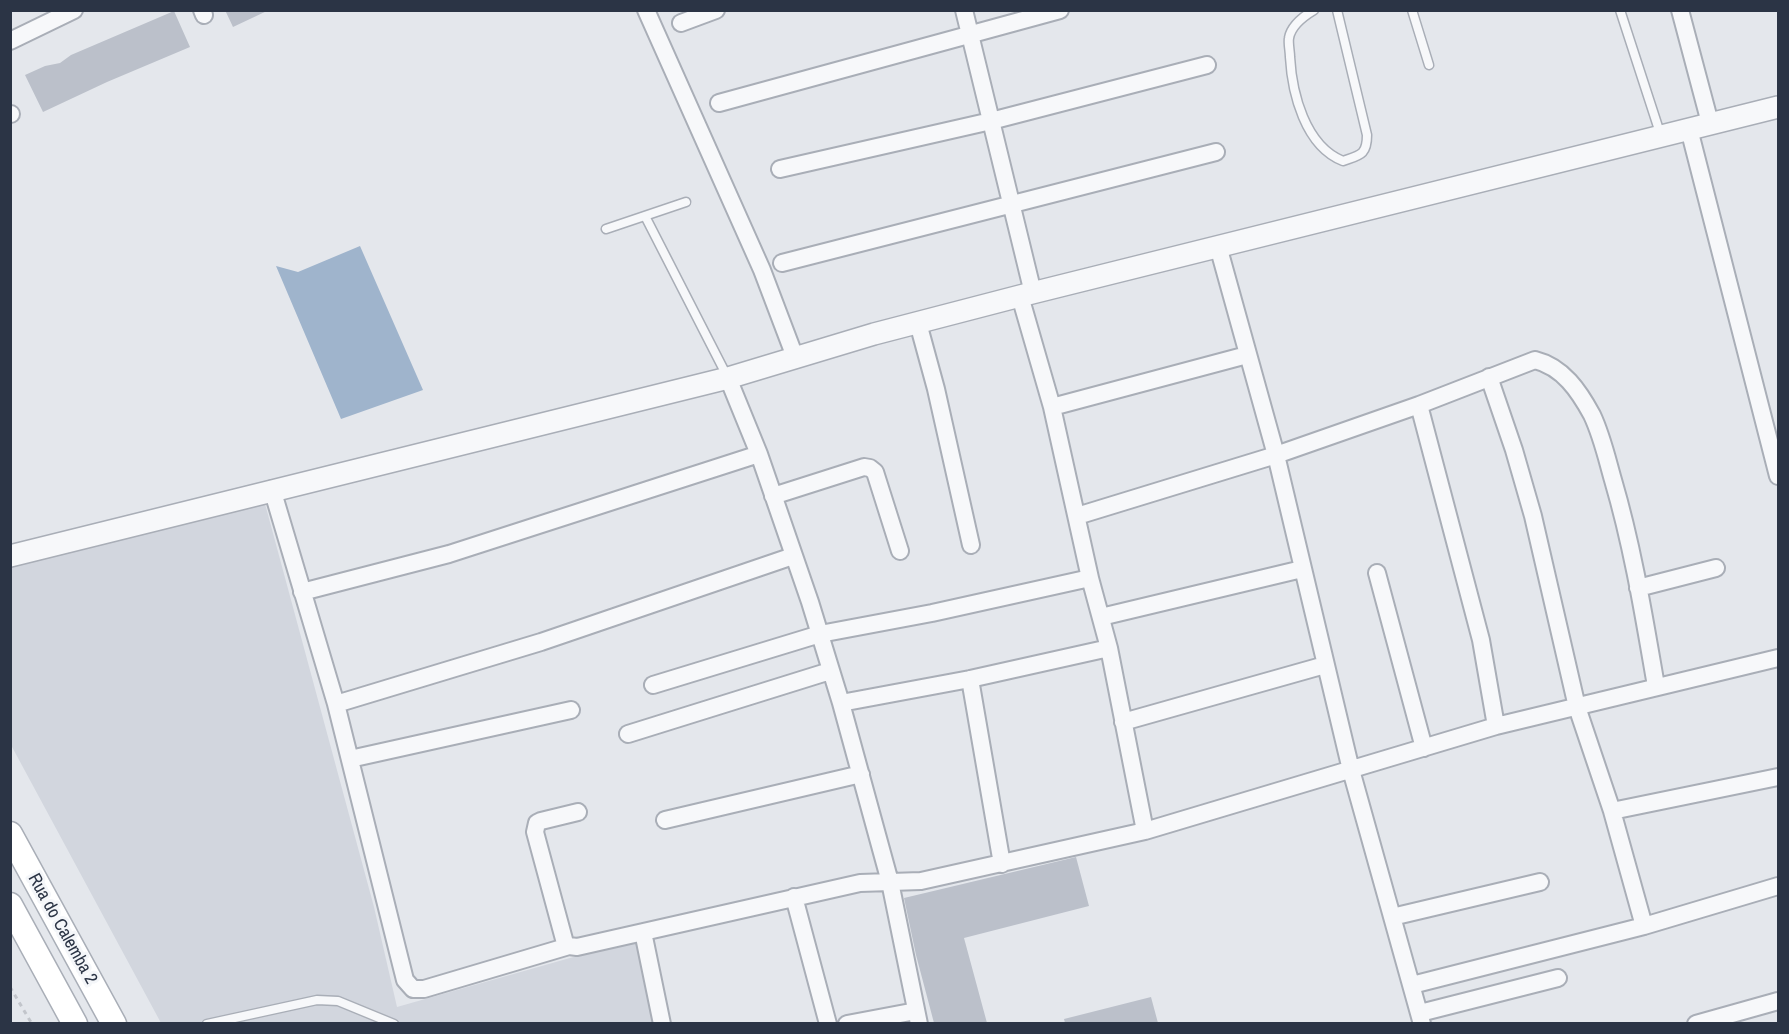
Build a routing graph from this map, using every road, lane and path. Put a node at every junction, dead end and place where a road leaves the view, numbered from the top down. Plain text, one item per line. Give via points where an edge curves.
1 (74, 10) edge
2 (646, 10) edge
3 (716, 10) edge
4 (964, 10) edge
5 (1060, 10) edge
6 (1314, 10) edge
7 (1337, 10) edge
8 (1412, 10) edge
9 (1620, 10) edge
10 (1680, 10) edge
11 (681, 24) dead end
12 (970, 34) junction
13 (10, 41) edge
14 (1207, 65) dead end
15 (1429, 65) dead end
16 (719, 103) dead end
17 (1779, 107) edge
18 (991, 121) junction
19 (1710, 123) junction
20 (1689, 129) junction
21 (1661, 136) junction
22 (1216, 152) dead end
23 (780, 169) dead end
24 (686, 202) dead end
25 (1012, 205) junction
26 (645, 216) junction
27 (606, 229) dead end
28 (1218, 246) junction
29 (782, 263) dead end
30 (1027, 294) junction
31 (918, 322) junction
32 (1247, 355) junction
33 (795, 357) junction
34 (1489, 376) junction
35 (728, 378) junction
36 (1419, 405) junction
37 (1052, 407) junction
38 (1774, 436) edge
39 (759, 454) junction
40 (1276, 455) junction
41 (1779, 476) edge
42 (272, 489) junction
43 (773, 496) junction
44 (1077, 516) junction
45 (971, 545) dead end
46 (900, 551) dead end
47 (10, 556) edge
48 (793, 556) junction
49 (1716, 568) dead end
50 (1302, 569) junction
51 (1377, 573) dead end
52 (1090, 578) junction
53 (1638, 588) junction
54 (302, 592) junction
55 (1101, 617) junction
56 (820, 634) junction
57 (1109, 648) junction
58 (1779, 658) edge
59 (1325, 665) junction
60 (830, 671) junction
61 (970, 679) junction
62 (652, 685) dead end
63 (1656, 686) junction
64 (841, 702) junction
65 (336, 704) junction
66 (1577, 707) junction
67 (571, 710) dead end
68 (1123, 722) junction
69 (1496, 726) junction
70 (628, 734) dead end
71 (1424, 748) junction
72 (350, 759) junction
73 (1351, 770) junction
74 (861, 774) junction
75 (1779, 777) edge
76 (1612, 811) junction
77 (578, 812) dead end
78 (665, 820) dead end
79 (1145, 831) junction
80 (10, 834) edge
81 (1002, 864) junction
82 (890, 882) junction
83 (1540, 882) dead end
84 (1779, 886) edge
85 (794, 897) junction
86 (10, 904) edge
87 (1392, 917) junction
88 (1644, 927) junction
89 (643, 932) junction
90 (569, 946) junction
91 (1558, 978) dead end
92 (1412, 985) junction
93 (10, 987) edge
94 (1779, 1001) edge
95 (918, 1017) edge
96 (1421, 1018) edge
97 (32, 1023) edge
98 (75, 1023) edge
99 (114, 1023) edge
100 (207, 1023) edge
101 (394, 1023) edge
102 (662, 1023) edge
103 (828, 1023) edge
104 (847, 1023) edge
105 (1696, 1023) edge

1 - 13 street
2 - 33 street via 762,270
3 - 11 street
4 - 12 street
5 - 12 street
6 - 7 lane via 1288,37 1292,80 1300,113 1313,135 1327,152 1343,161 1362,154 1367,135
8 - 15 lane
9 - 21 lane
10 - 19 street
12 - 16 street
12 - 18 street
14 - 18 street
17 - 19 street
18 - 23 street
18 - 25 street
19 - 20 street
20 - 21 street
20 - 38 street
21 - 28 street
22 - 25 street
24 - 26 lane
25 - 29 street
25 - 30 street
26 - 27 lane
26 - 35 lane
28 - 30 street
28 - 32 street
30 - 31 street
30 - 37 street
31 - 33 street
31 - 45 street
32 - 37 street
32 - 40 street
33 - 35 street
34 - 36 street
34 - 53 street via 1535,360 1550,364 1573,385 1602,438
34 - 66 street via 1533,516
35 - 39 street
35 - 42 street
36 - 40 street
36 - 69 street via 1481,640
37 - 44 street
38 - 41 street
39 - 43 street
39 - 54 street via 450,554
40 - 44 street
40 - 50 street
42 - 47 street
42 - 54 street
43 - 46 street via 870,468 875,472
43 - 48 street
44 - 52 street
48 - 56 street
48 - 65 street via 541,642
49 - 53 street
50 - 55 street
50 - 59 street
51 - 71 street
52 - 55 street
52 - 56 street
53 - 63 street
54 - 65 street
55 - 57 street
56 - 60 street
56 - 62 street
57 - 61 street
57 - 68 street
58 - 63 street
59 - 68 street
59 - 73 street
60 - 64 street
60 - 70 street
61 - 64 street
61 - 81 street
63 - 66 street
64 - 74 street
65 - 72 street
66 - 69 street
66 - 76 street
67 - 72 street
68 - 79 street
69 - 71 street
71 - 73 street
72 - 90 street via 405,980 413,989
73 - 79 street
73 - 87 street
74 - 78 street
74 - 82 street
75 - 76 street
76 - 88 street
77 - 90 street via 535,826 565,943
79 - 81 street
80 - 99 main road, Rua do Calemba 2
81 - 82 street
82 - 85 street via 860,883
82 - 95 street
83 - 87 street
84 - 88 street
85 - 89 street
85 - 103 street
86 - 98 main road, Rua do Calemba 2
87 - 92 street
88 - 92 street
89 - 90 street
89 - 102 street
91 - 96 street
92 - 96 street
93 - 97 path
94 - 105 street
95 - 104 street
100 - 101 lane via 317,1000 338,1000

